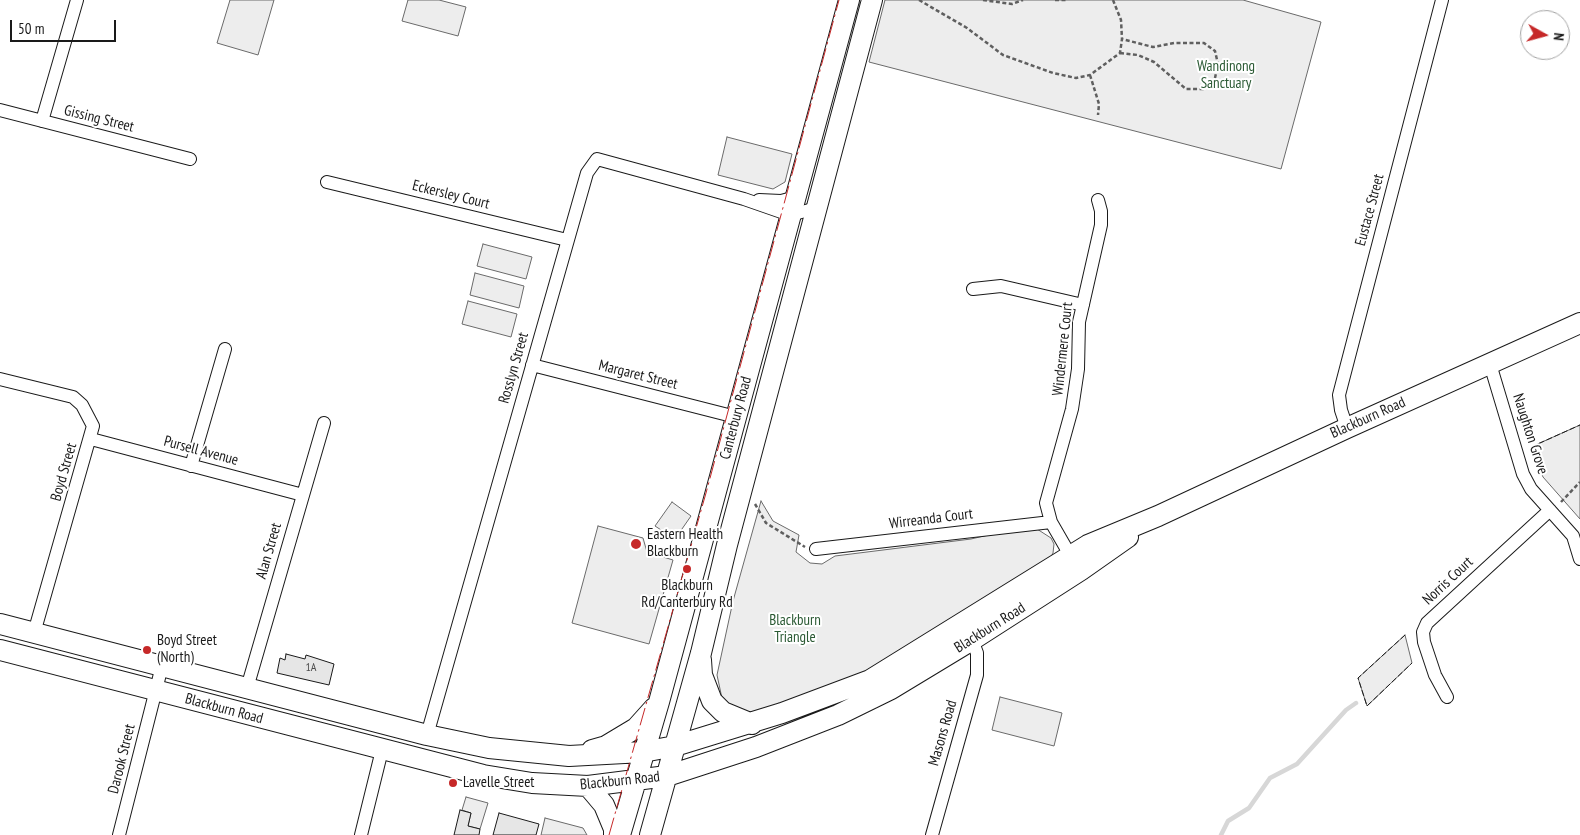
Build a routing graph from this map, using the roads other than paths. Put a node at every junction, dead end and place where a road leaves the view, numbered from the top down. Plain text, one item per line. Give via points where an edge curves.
1 (77, 0) edge
2 (849, 0) edge
3 (872, 0) edge
4 (1442, 0) edge
5 (0, 110) edge
6 (42, 121) junction
7 (190, 159) dead end
8 (327, 182) dead end
9 (744, 199) junction
10 (1098, 200) dead end
11 (793, 206) junction
12 (817, 208) junction
13 (568, 240) junction
14 (973, 289) dead end
15 (1083, 305) junction
16 (1580, 323) edge
17 (225, 349) dead end
18 (1490, 364) junction
19 (532, 365) junction
20 (0, 380) edge
21 (736, 417) junction
22 (324, 423) dead end
23 (1347, 428) junction
24 (91, 439) junction
25 (191, 466) junction
26 (302, 494) junction
27 (1550, 510) junction
28 (1050, 522) junction
29 (816, 549) road end
30 (1580, 559) edge
31 (1076, 563) junction
32 (1049, 591) junction
33 (1006, 595) junction
34 (0, 624) edge
35 (34, 632) junction
36 (967, 632) junction
37 (0, 650) edge
38 (701, 653) junction
39 (162, 666) junction
40 (247, 688) junction
41 (156, 691) junction
42 (1447, 697) dead end
43 (659, 702) junction
44 (752, 724) junction
45 (427, 735) junction
46 (675, 746) junction
47 (382, 750) junction
48 (643, 752) junction
49 (568, 756) junction
50 (667, 776) junction
51 (635, 781) junction
52 (588, 786) junction
53 (119, 835) edge
54 (361, 835) edge
55 (614, 835) edge
56 (620, 835) edge
57 (650, 835) edge
58 (932, 835) edge

1 - 6 street
2 - 11 main road, Canterbury Road
3 - 12 main road, Canterbury Road
4 - 23 street, Eustace Street via 1339,395
5 - 6 street, Gissing Street
6 - 7 street, Gissing Street
8 - 13 street, Eckersley Court
9 - 11 street, Rosslyn Street
9 - 11 street, Rosslyn Street
9 - 13 street, Rosslyn Street via 597,159 587,172
10 - 15 street, Windermere Court via 1101,211 1099,240
11 - 12 street, Rosslyn Street
11 - 21 main road, Canterbury Road
12 - 38 main road, Canterbury Road
13 - 19 street, Rosslyn Street
14 - 15 street via 1001,286
15 - 28 street, Windermere Court via 1072,409 1046,503
16 - 18 main road, Blackburn Road
17 - 25 street
18 - 23 main road, Blackburn Road
18 - 27 street, Naughton Grove via 1523,474 1531,489
19 - 21 street, Margaret Street
19 - 45 street, Rosslyn Street
20 - 24 street, Boyd Street via 73,397 88,414 93,426
21 - 43 main road, Canterbury Road
22 - 26 street, Alan Street
23 - 31 main road, Blackburn Road via 1158,516
24 - 25 street, Pursell Avenue
24 - 35 street, Boyd Street
25 - 26 street, Pursell Avenue
26 - 40 street, Alan Street
27 - 30 street, Naughton Grove via 1573,536
27 - 42 street, Norris Court via 1427,623 1423,632 1424,642 1435,675
28 - 29 street, Wirreanda Court
28 - 31 street, Windermere Court
31 - 32 main road, Blackburn Road
31 - 33 main road, Blackburn Road
32 - 33 main road
32 - 36 main road, Blackburn Road
33 - 36 main road, Blackburn Road
34 - 35 main road, Blackburn Road
35 - 39 main road, Blackburn Road
36 - 44 main road, Blackburn Road via 870,680
36 - 50 main road, Blackburn Road via 890,689 838,715
36 - 58 street, Masons Road via 977,653 977,674
37 - 41 main road, Blackburn Road
38 - 44 main road via 702,675 712,701 724,712
38 - 46 main road, Canterbury Road
39 - 40 main road, Blackburn Road
39 - 41 street, Darook Street
40 - 45 main road, Blackburn Road
41 - 47 main road, Blackburn Road
41 - 53 street, Darook Street
43 - 48 main road, Canterbury Road
43 - 49 main road via 642,723 618,739 606,746
44 - 46 main road, Blackburn Road
45 - 49 main road, Blackburn Road via 489,748
46 - 48 main road, Blackburn Road
46 - 50 main road, Canterbury Road
47 - 52 main road, Blackburn Road via 507,780
47 - 54 street
48 - 49 main road, Blackburn Road
48 - 51 main road, Canterbury Road
50 - 51 main road, Blackburn Road
50 - 57 main road, Canterbury Road
51 - 52 main road, Blackburn Road
51 - 56 main road, Canterbury Road
52 - 55 main road via 604,805

